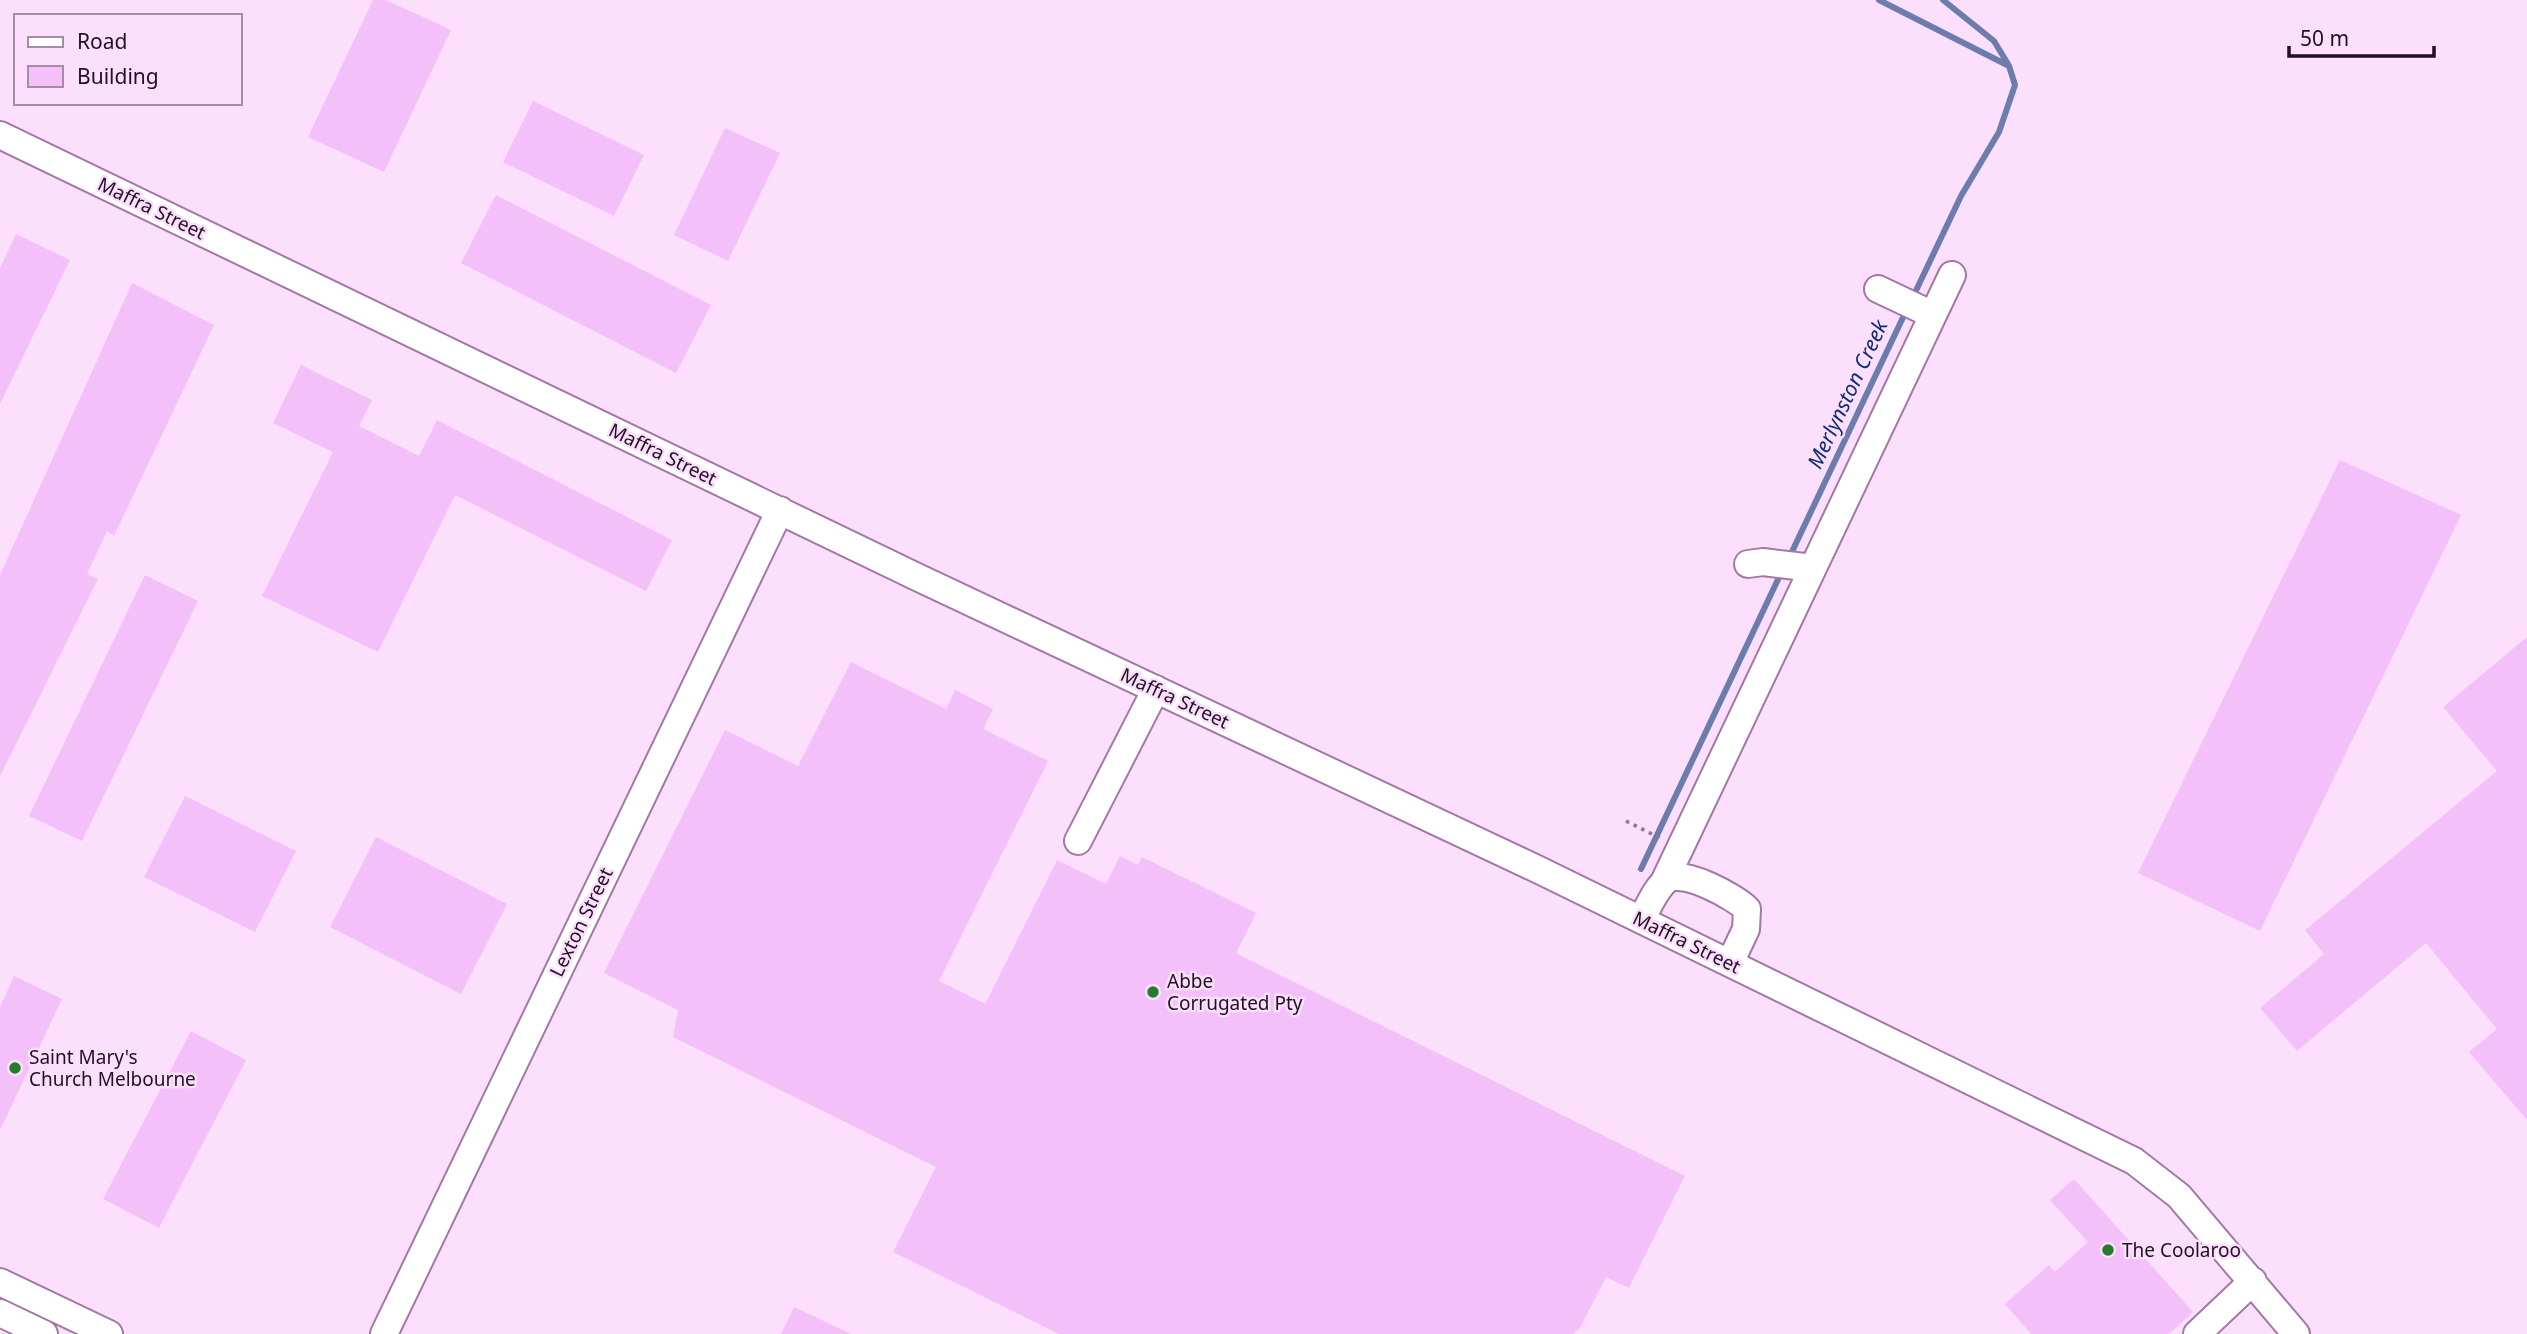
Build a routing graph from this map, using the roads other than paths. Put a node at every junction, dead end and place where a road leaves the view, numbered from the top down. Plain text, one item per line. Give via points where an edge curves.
1 (0, 135) edge
2 (1952, 275) dead end
3 (780, 510) junction
4 (1760, 563) dead end
5 (1807, 566) junction
6 (1156, 690) junction
7 (1078, 841) dead end
8 (1664, 882) junction
9 (1641, 920) junction
10 (1730, 964) junction
11 (2253, 1281) junction
12 (0, 1282) edge
13 (0, 1313) edge
14 (2202, 1328) edge
15 (40, 1333) edge
16 (109, 1334) edge
17 (384, 1334) edge
18 (2296, 1334) edge

1 - 3 street, Maffra Street
2 - 5 street via 1907,303
3 - 6 street, Maffra Street
3 - 17 street, Lexton Street
4 - 5 street
5 - 8 street
6 - 7 street
6 - 9 street, Maffra Street
8 - 9 street
8 - 10 street via 1689,877 1747,909 1746,929
9 - 10 street, Maffra Street
10 - 11 street, Maffra Street via 2149,1170 2179,1196
11 - 14 street
11 - 18 street, Maffra Street
12 - 16 street
13 - 15 street

